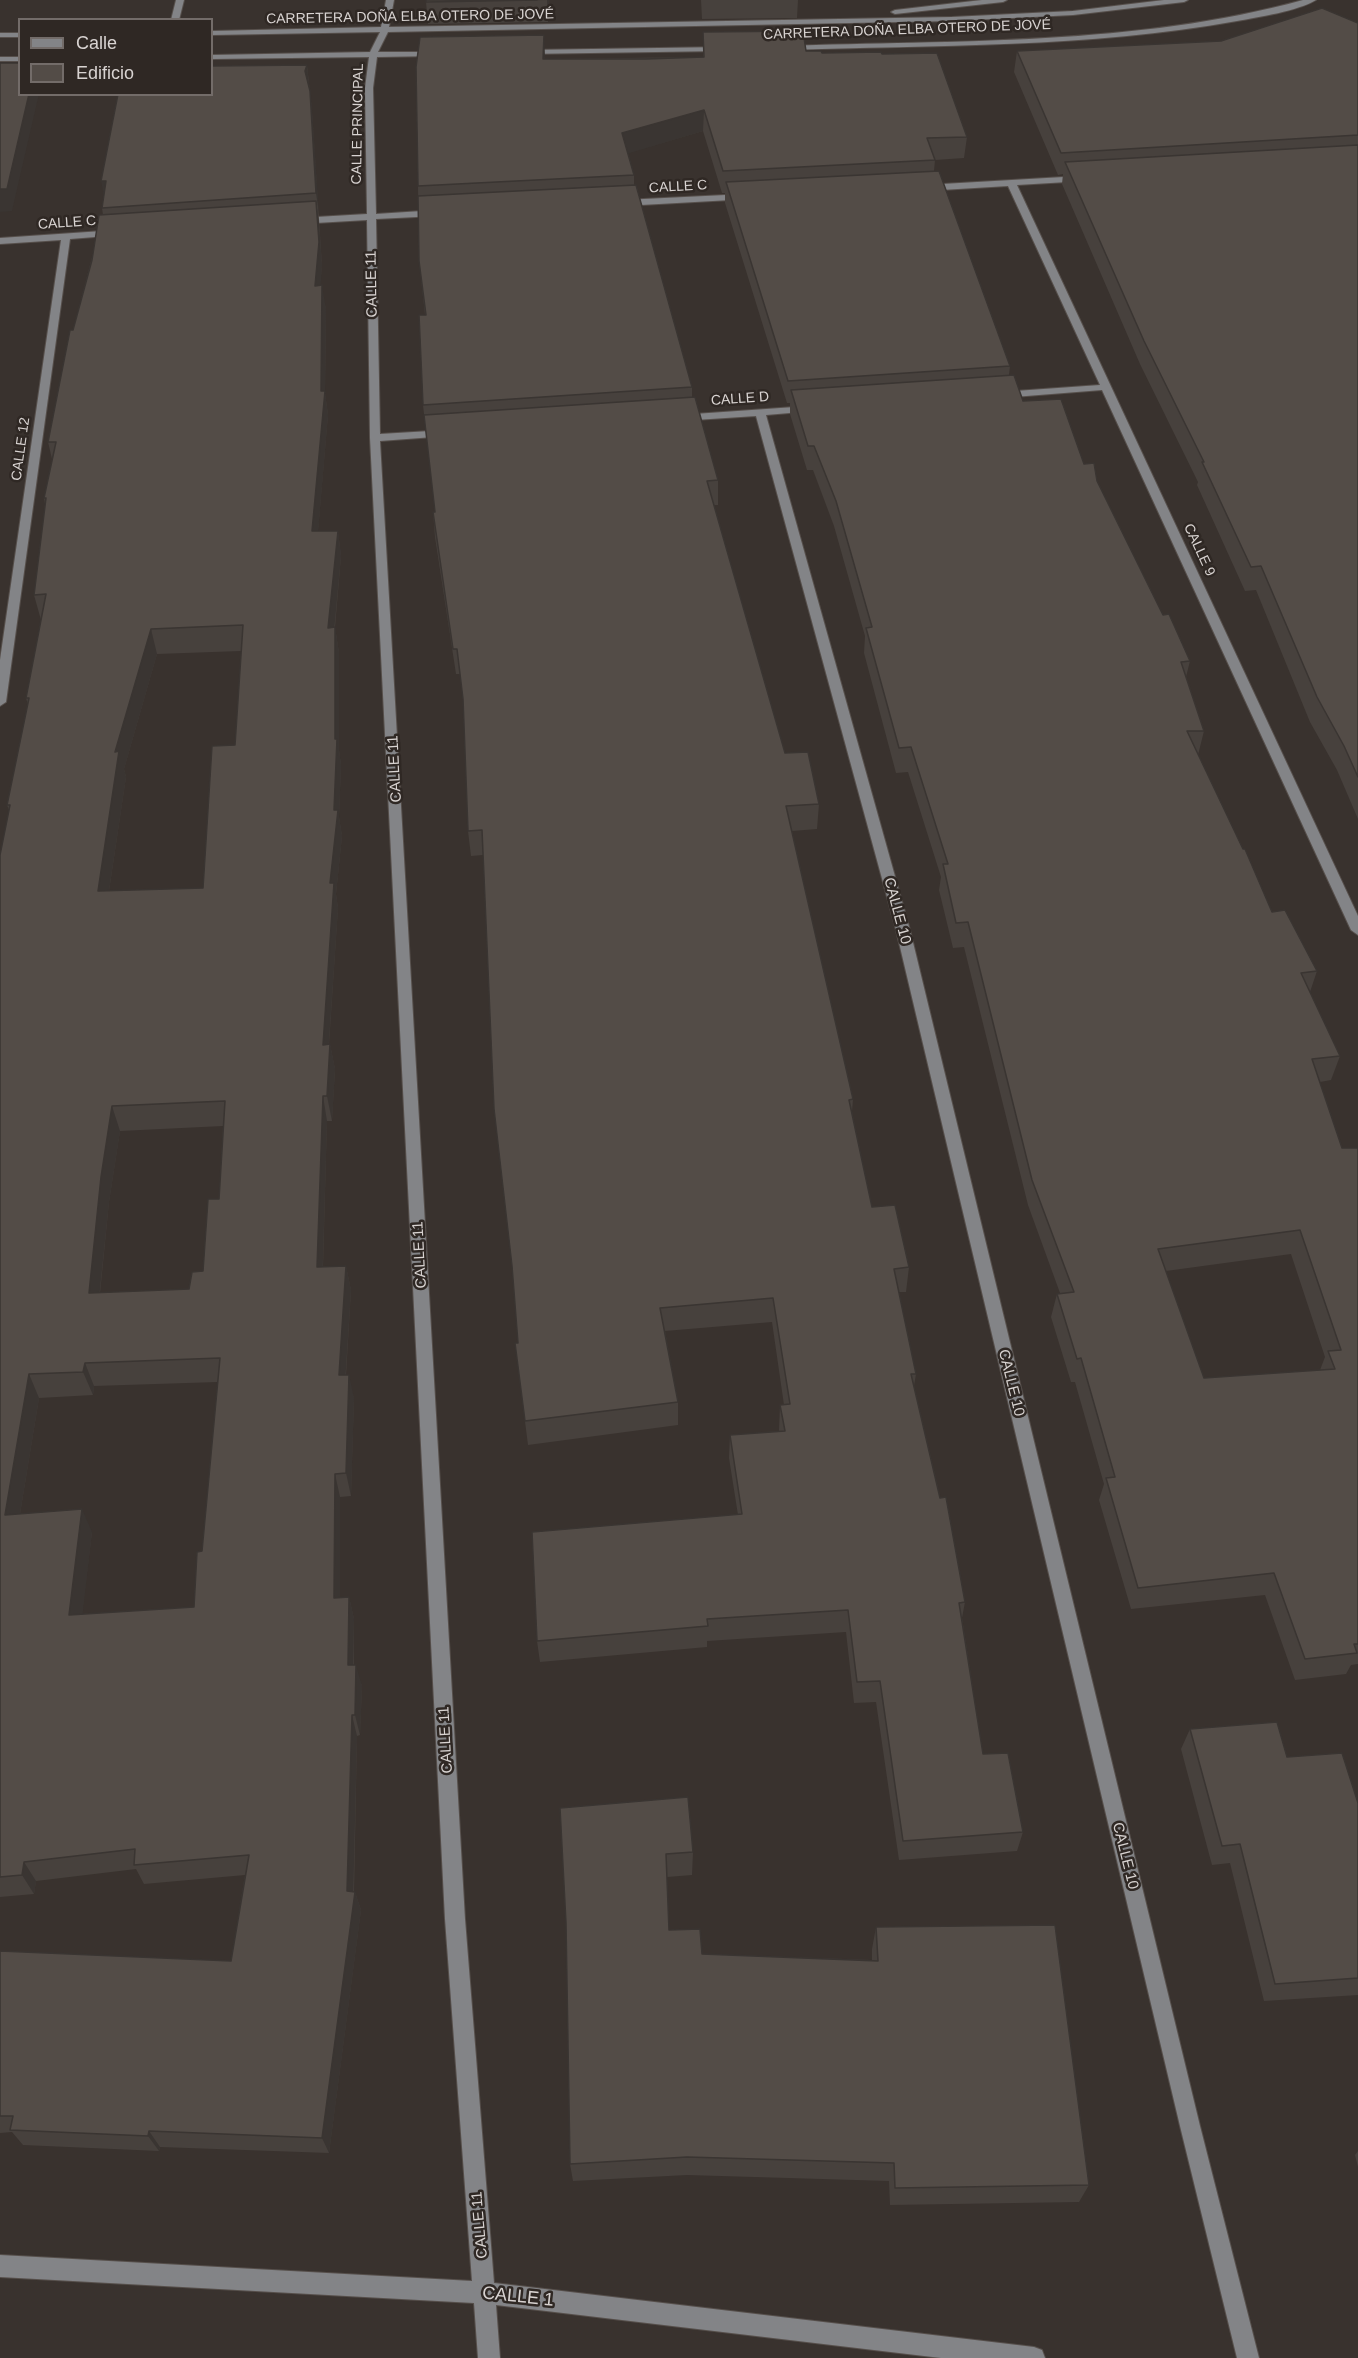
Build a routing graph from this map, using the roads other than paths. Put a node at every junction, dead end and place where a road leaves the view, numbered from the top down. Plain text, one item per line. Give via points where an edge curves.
1 (180, 0) edge
2 (390, 0) edge
3 (1003, 0) edge
4 (1184, 0) edge
5 (1312, 0) edge
6 (176, 18) edge
7 (835, 22) junction
8 (384, 32) junction
9 (213, 33) edge
10 (0, 35) edge
11 (18, 35) edge
12 (776, 48) edge
13 (729, 49) edge
14 (515, 53) edge
15 (444, 54) edge
16 (373, 55) junction
17 (213, 57) edge
18 (0, 59) edge
19 (18, 59) edge
20 (1095, 178) edge
21 (1011, 183) junction
22 (916, 188) edge
23 (762, 196) edge
24 (608, 204) edge
25 (442, 213) edge
26 (370, 216) junction
27 (289, 222) edge
28 (125, 233) edge
29 (66, 237) junction
30 (0, 241) edge
31 (1107, 387) junction
32 (987, 396) edge
33 (820, 408) edge
34 (760, 412) junction
35 (667, 419) edge
36 (457, 432) edge
37 (375, 438) junction
38 (0, 702) edge
39 (1358, 930) edge
40 (0, 2266) edge
41 (485, 2293) junction
42 (489, 2358) edge
43 (1034, 2358) edge
44 (1248, 2358) edge

1 - 6 street
2 - 8 street, CALLE PRINCIPAL
3 - 7 street
4 - 7 street, CARRETERA DOÑA ELBA OTERO DE JOVÉ via 1073,13
5 - 12 street, CARRETERA DOÑA ELBA OTERO DE JOVÉ via 1276,11 1202,24 1106,36
7 - 8 street, CARRETERA DOÑA ELBA OTERO DE JOVÉ
8 - 9 street, CARRETERA DOÑA ELBA OTERO DE JOVÉ
8 - 16 street, CALLE PRINCIPAL
10 - 11 street
13 - 14 street
15 - 16 street
16 - 17 street
16 - 26 street, CALLE PRINCIPAL via 369,87
18 - 19 street
20 - 21 street
21 - 22 street
21 - 31 street, CALLE 9
23 - 24 street, CALLE C
25 - 26 street
26 - 27 street
26 - 37 street, CALLE 11
28 - 29 street, CALLE C
29 - 30 street, CALLE C
29 - 38 street, CALLE 12
31 - 32 street
31 - 39 street, CALLE 9
33 - 34 street, CALLE D
34 - 35 street, CALLE D
34 - 44 street, CALLE 10 via 903,930
36 - 37 street
37 - 41 street, CALLE 11 via 455,1919
40 - 41 street, CALLE 1
41 - 42 street, CALLE 11
41 - 43 street, CALLE 1

